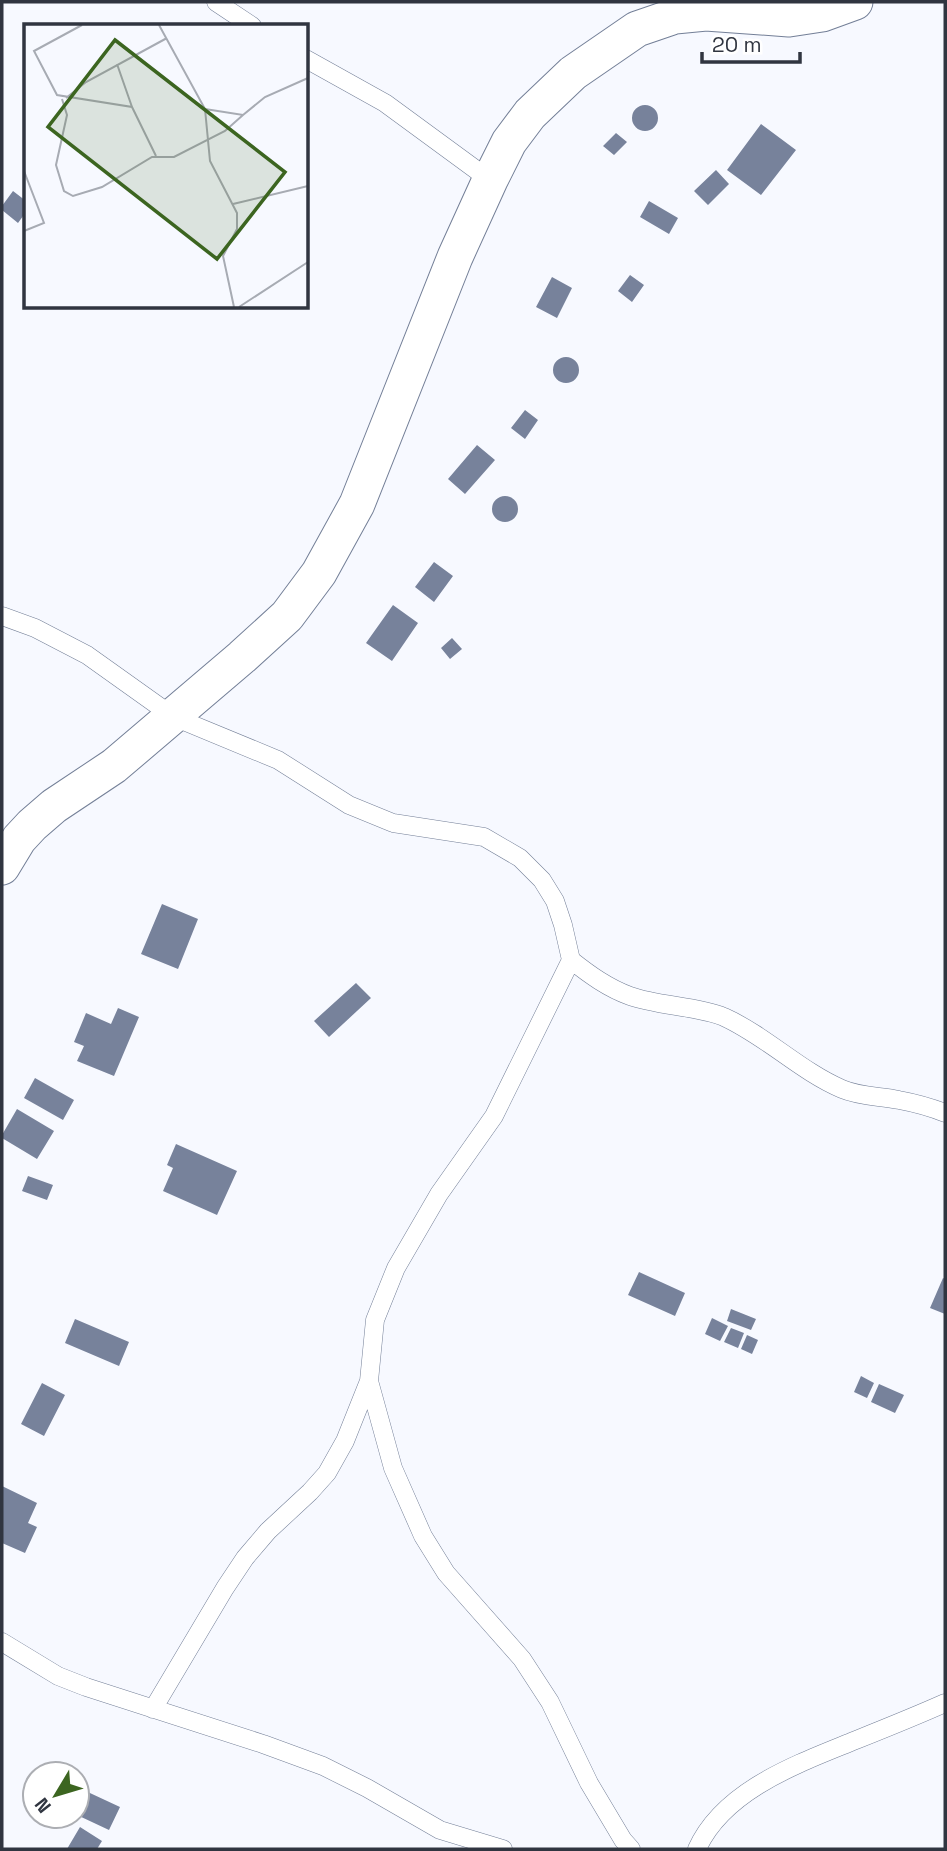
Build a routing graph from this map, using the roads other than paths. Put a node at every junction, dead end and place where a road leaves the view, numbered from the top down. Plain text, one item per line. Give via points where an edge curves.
1 (216, 2) edge
2 (855, 2) edge
3 (249, 24) edge
4 (308, 60) edge
5 (490, 180) junction
6 (2, 616) edge
7 (174, 717) junction
8 (2, 867) edge
9 (571, 960) junction
10 (945, 1113) edge
11 (369, 1381) junction
12 (2, 1642) edge
13 (945, 1703) edge
14 (153, 1709) junction
15 (503, 1849) edge
16 (631, 1849) edge
17 (697, 1849) edge

1 - 3 lane
2 - 5 street via 789,19 706,13 675,16 637,29 573,73 530,114
4 - 5 lane via 385,103
5 - 7 street via 357,504 319,573 287,616
6 - 7 lane via 87,655
7 - 8 street via 32,825
7 - 9 lane via 278,760 349,805 393,823 484,836 520,858 555,901
9 - 10 lane via 599,982 632,996 721,1016 843,1089
9 - 11 lane via 494,1116 439,1194 396,1268 375,1320
11 - 14 lane via 327,1474 246,1558
11 - 16 lane via 393,1468 423,1536 446,1573 522,1659 550,1702 589,1783
12 - 14 lane via 58,1676
13 - 17 lane via 766,1781 730,1805
14 - 15 lane via 323,1766 440,1830

